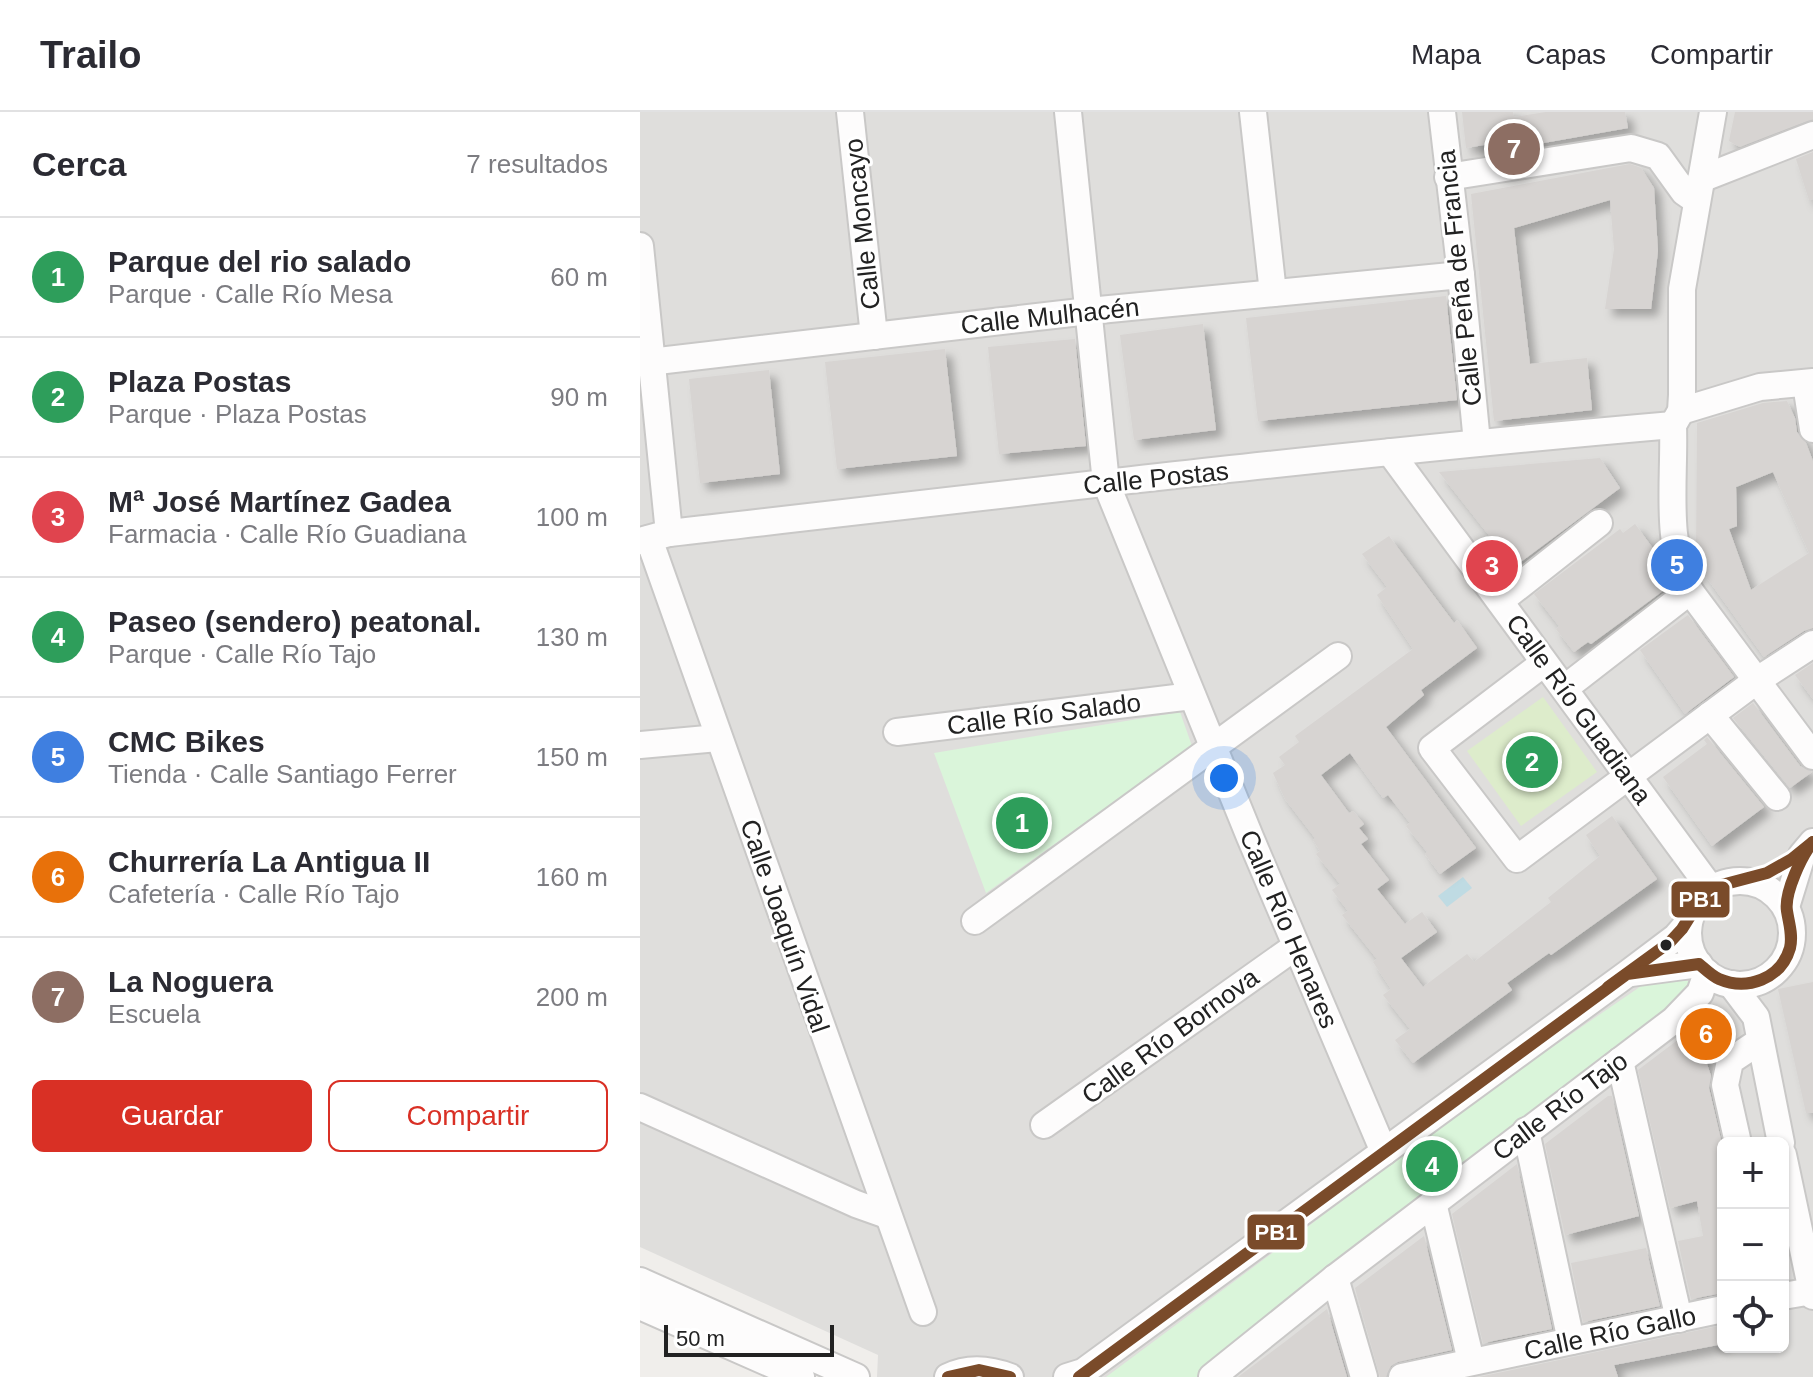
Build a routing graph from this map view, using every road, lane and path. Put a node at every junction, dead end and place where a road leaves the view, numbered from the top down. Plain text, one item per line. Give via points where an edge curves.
1 (850, 112) edge
2 (1068, 112) edge
3 (1253, 112) edge
4 (1442, 112) edge
5 (1713, 112) edge
6 (1813, 135) edge
7 (1448, 177) junction
8 (1699, 190) junction
9 (640, 246) edge
10 (1461, 275) junction
11 (1273, 293) junction
12 (1089, 311) junction
13 (874, 336) junction
14 (645, 362) edge
15 (1810, 383) edge
16 (1677, 418) junction
17 (1813, 429) edge
18 (1477, 443) junction
19 (1390, 452) junction
20 (1106, 483) junction
21 (1599, 523) dead end
22 (652, 538) edge
23 (1690, 591) junction
24 (1500, 601) junction
25 (1813, 644) edge
26 (1338, 656) dead end
27 (1544, 663) junction
28 (1756, 681) junction
29 (1565, 688) junction
30 (1192, 696) junction
31 (1710, 715) junction
32 (897, 732) dead end
33 (718, 738) junction
34 (640, 745) edge
35 (1214, 749) junction
36 (1813, 756) edge
37 (1629, 776) junction
38 (1777, 797) dead end
39 (1808, 848) edge
40 (1747, 880) junction
41 (1699, 904) junction
42 (1786, 907) junction
43 (975, 921) dead end
44 (1295, 947) junction
45 (1813, 956) edge
46 (1778, 968) junction
47 (1703, 969) junction
48 (1627, 974) junction
49 (1731, 984) junction
50 (1758, 1029) junction
51 (1620, 1061) junction
52 (640, 1084) edge
53 (646, 1110) edge
54 (1044, 1125) dead end
55 (1526, 1131) junction
56 (1737, 1137) edge
57 (1780, 1137) edge
58 (1384, 1152) junction
59 (1789, 1184) edge
60 (1433, 1203) junction
61 (887, 1215) junction
62 (1335, 1278) junction
63 (640, 1281) edge
64 (1812, 1294) edge
65 (1789, 1296) edge
66 (640, 1306) edge
67 (1717, 1310) edge
68 (923, 1312) dead end
69 (1679, 1319) junction
70 (1571, 1341) junction
71 (1471, 1361) junction
72 (1076, 1375) edge
73 (801, 1377) edge
74 (856, 1377) edge
75 (948, 1377) edge
76 (1010, 1377) edge
77 (1212, 1377) edge
78 (1364, 1377) edge
79 (1402, 1377) edge

1 - 13 street, Calle Moncayo
2 - 12 street, Calle Río Henares
3 - 11 street
4 - 7 street, Calle Peña de Francia
5 - 8 street
6 - 8 street
7 - 8 street via 1631,148 1658,156 1684,192
7 - 10 street, Calle Peña de Francia
8 - 16 street via 1682,289
9 - 14 street, Calle Joaquín Vidal
10 - 11 street, Calle Mulhacén
10 - 18 street, Calle Peña de Francia
11 - 12 street, Calle Mulhacén
12 - 13 street, Calle Mulhacén
12 - 20 street, Calle Río Henares
13 - 14 street, Calle Mulhacén
14 - 22 street, Calle Joaquín Vidal
15 - 16 street, Calle Postas via 1760,387
15 - 17 street
16 - 18 street, Calle Postas
16 - 23 street via 1674,536
18 - 19 street, Calle Postas
19 - 20 street, Calle Postas
19 - 24 street, Calle Río Guadiana
20 - 22 street, Calle Postas
20 - 30 street, Calle Río Henares
21 - 24 street
22 - 33 street, Calle Joaquín Vidal
23 - 28 street
23 - 29 street
24 - 27 street, Calle Río Guadiana
25 - 28 street
26 - 35 street
27 - 29 street, Calle Río Guadiana
27 - 37 street via 1432,748 1517,859
28 - 31 street
28 - 36 street
29 - 37 street, Calle Río Guadiana
30 - 32 street, Calle Río Salado
30 - 35 street, Calle Río Henares
31 - 37 street
31 - 38 street
33 - 34 street
33 - 61 street, Calle Joaquín Vidal
35 - 43 street
35 - 44 street, Calle Río Henares
37 - 41 street, Calle Río Guadiana
39 - 40 street
39 - 42 street
40 - 41 street via 1734,880
40 - 42 street via 1776,894
41 - 47 street via 1688,937
41 - 48 street via 1676,937
42 - 46 street via 1793,933
44 - 54 street, Calle Río Bornova
44 - 58 street, Calle Río Henares
45 - 46 street
46 - 49 street via 1753,984
46 - 50 street
47 - 48 street
47 - 49 street
47 - 51 street, Calle Río Tajo via 1705,983 1693,1002
48 - 58 street
49 - 50 street
50 - 56 street via 1730,1061 1725,1085
50 - 57 street
51 - 55 street, Calle Río Tajo
51 - 69 street
52 - 53 street
53 - 61 street
55 - 60 street, Calle Río Tajo
55 - 70 street
58 - 72 street
59 - 64 street
60 - 62 street, Calle Río Tajo
60 - 71 street
61 - 68 street, Calle Joaquín Vidal
62 - 77 street, Calle Río Tajo
62 - 78 street
63 - 74 street
64 - 65 street
66 - 73 street
67 - 69 street, Calle Río Gallo
69 - 70 street, Calle Río Gallo
70 - 71 street, Calle Río Gallo
71 - 79 street, Calle Río Gallo
75 - 76 street via 975,1370

